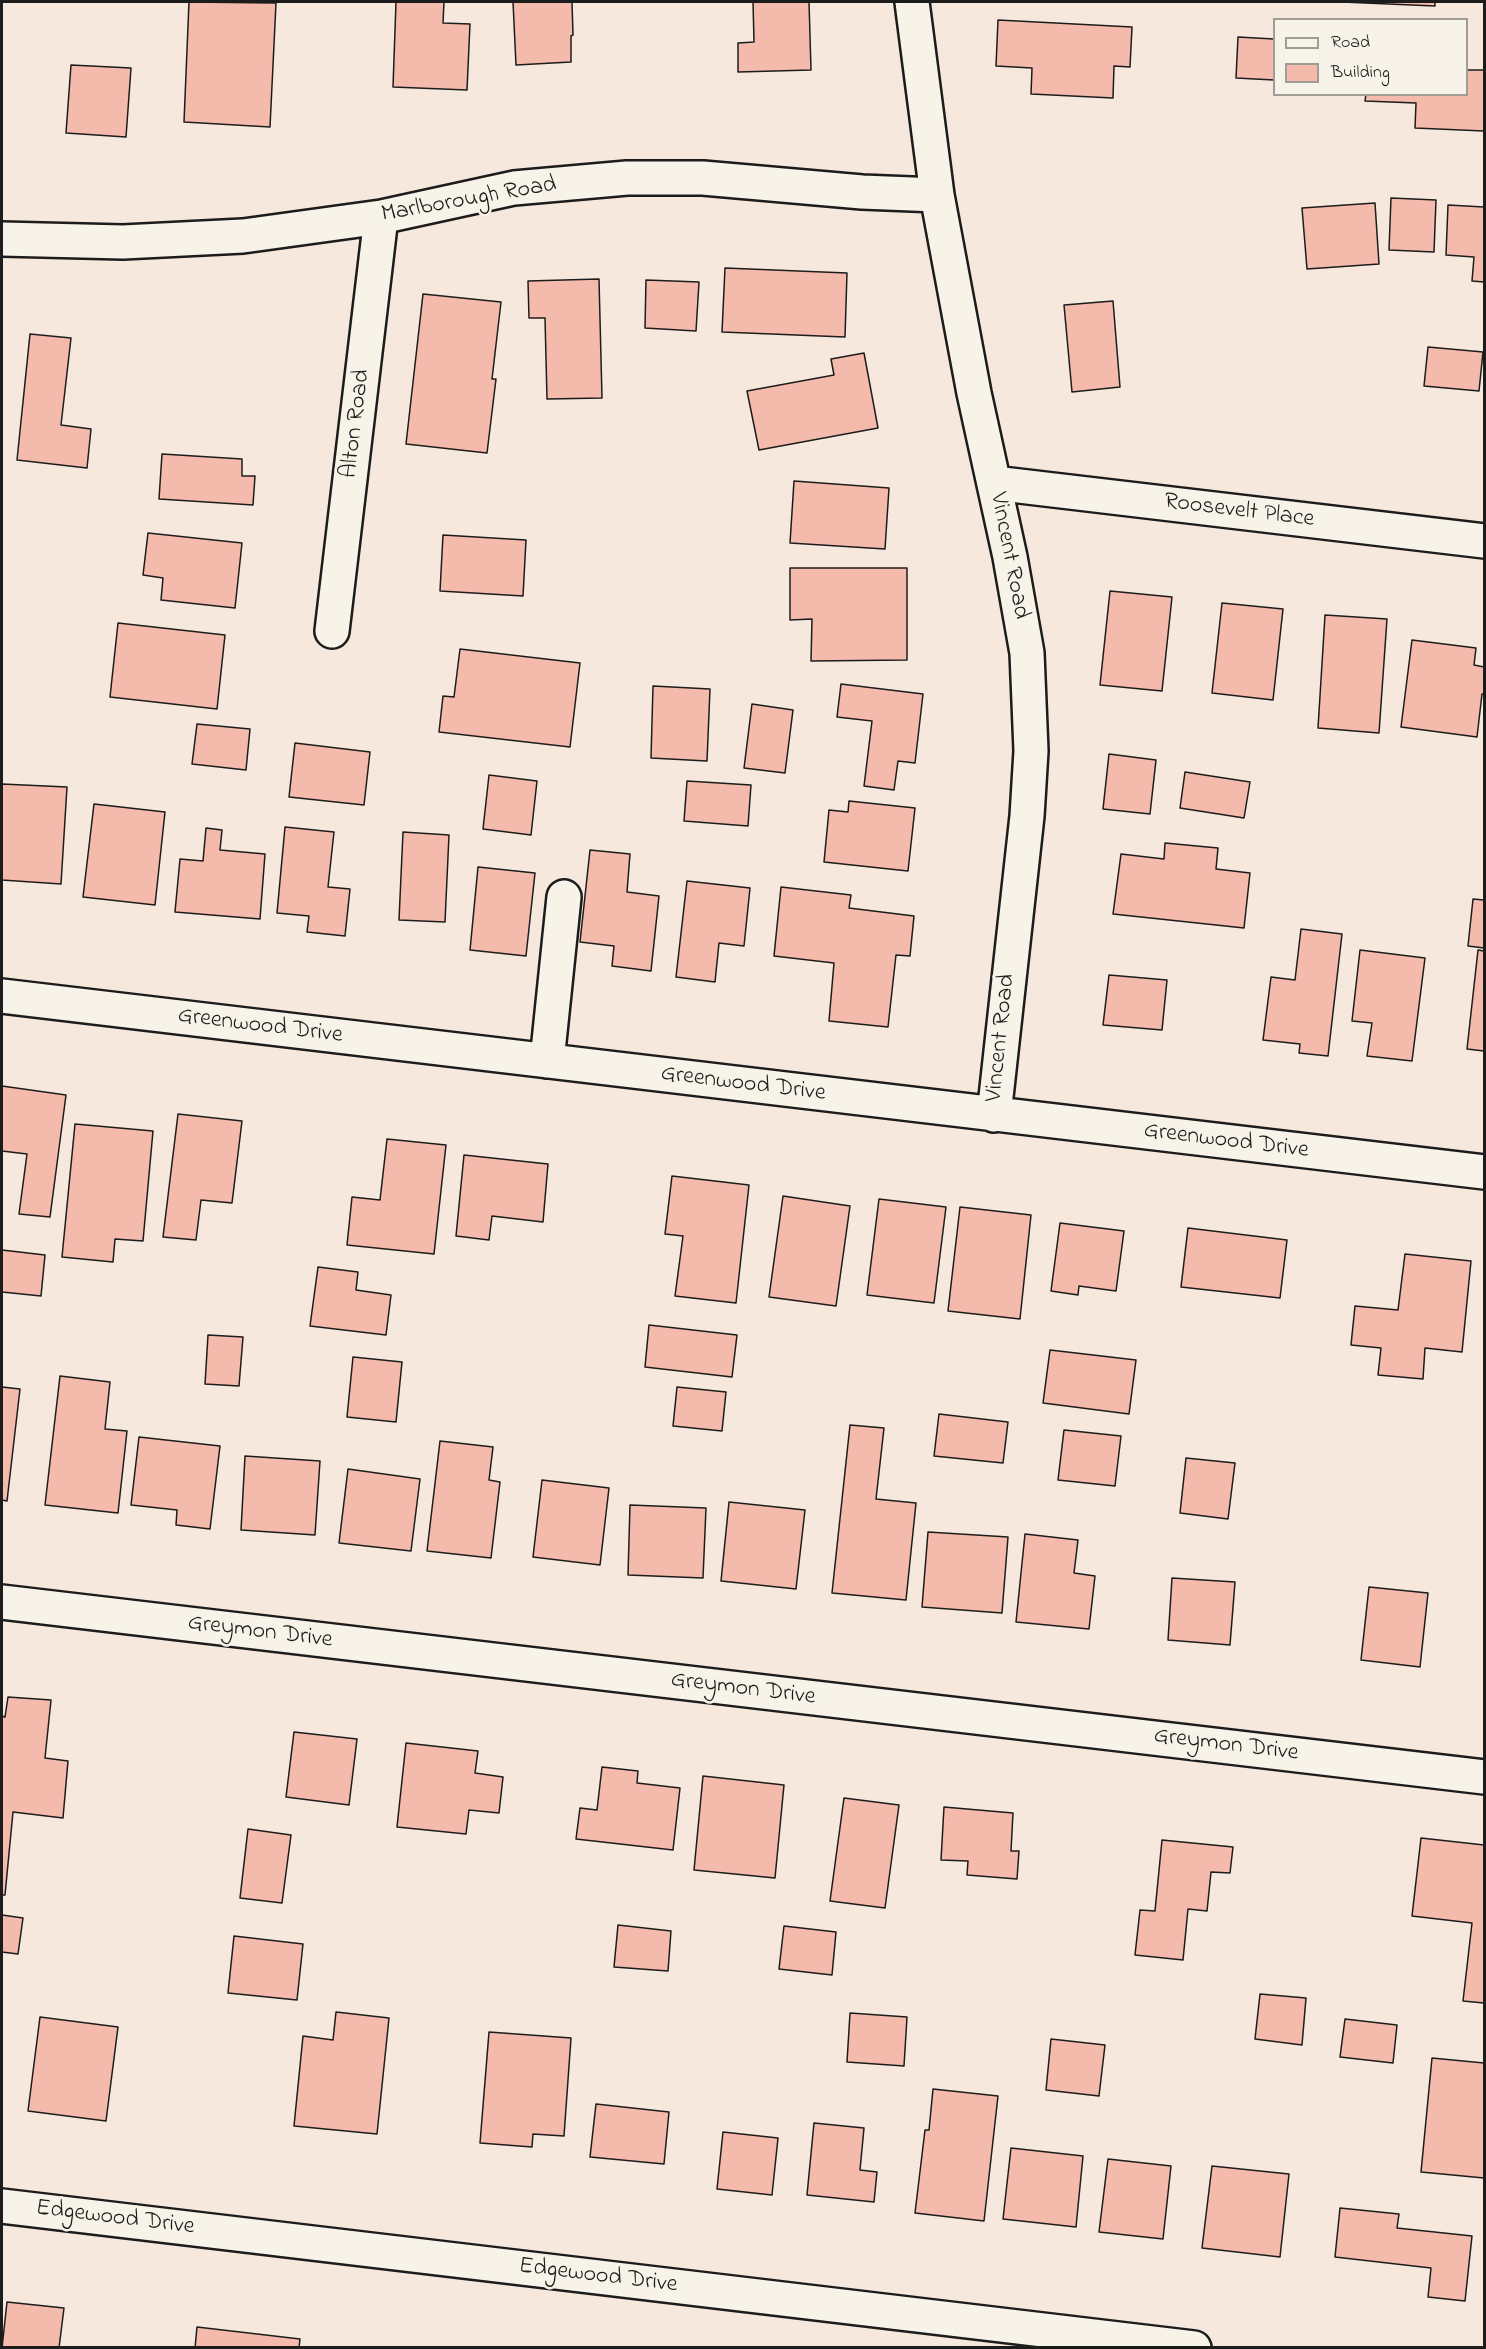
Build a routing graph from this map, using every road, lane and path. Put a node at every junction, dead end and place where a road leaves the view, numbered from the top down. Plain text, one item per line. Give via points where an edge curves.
1 (912, 2) edge
2 (937, 195) junction
3 (381, 217) junction
4 (2, 239) edge
5 (994, 483) junction
6 (1485, 541) edge
7 (332, 631) dead end
8 (564, 897) dead end
9 (2, 996) edge
10 (547, 1061) junction
11 (994, 1115) junction
12 (1485, 1172) edge
13 (2, 1602) edge
14 (1485, 1777) edge
15 (2, 2206) edge
16 (1194, 2348) edge

1 - 2 street, Vincent Road
2 - 3 street, Marlborough Road via 703,178 627,178 514,188
2 - 5 street, Vincent Road
3 - 4 street, Marlborough Road via 243,236 123,242
3 - 7 street, Alton Road
5 - 6 street, Roosevelt Place
5 - 11 street, Vincent Road via 1027,654 1031,751
8 - 10 street
9 - 10 street, Greenwood Drive
10 - 11 street, Greenwood Drive
11 - 12 street, Greenwood Drive
13 - 14 street, Greymon Drive
15 - 16 street, Edgewood Drive

